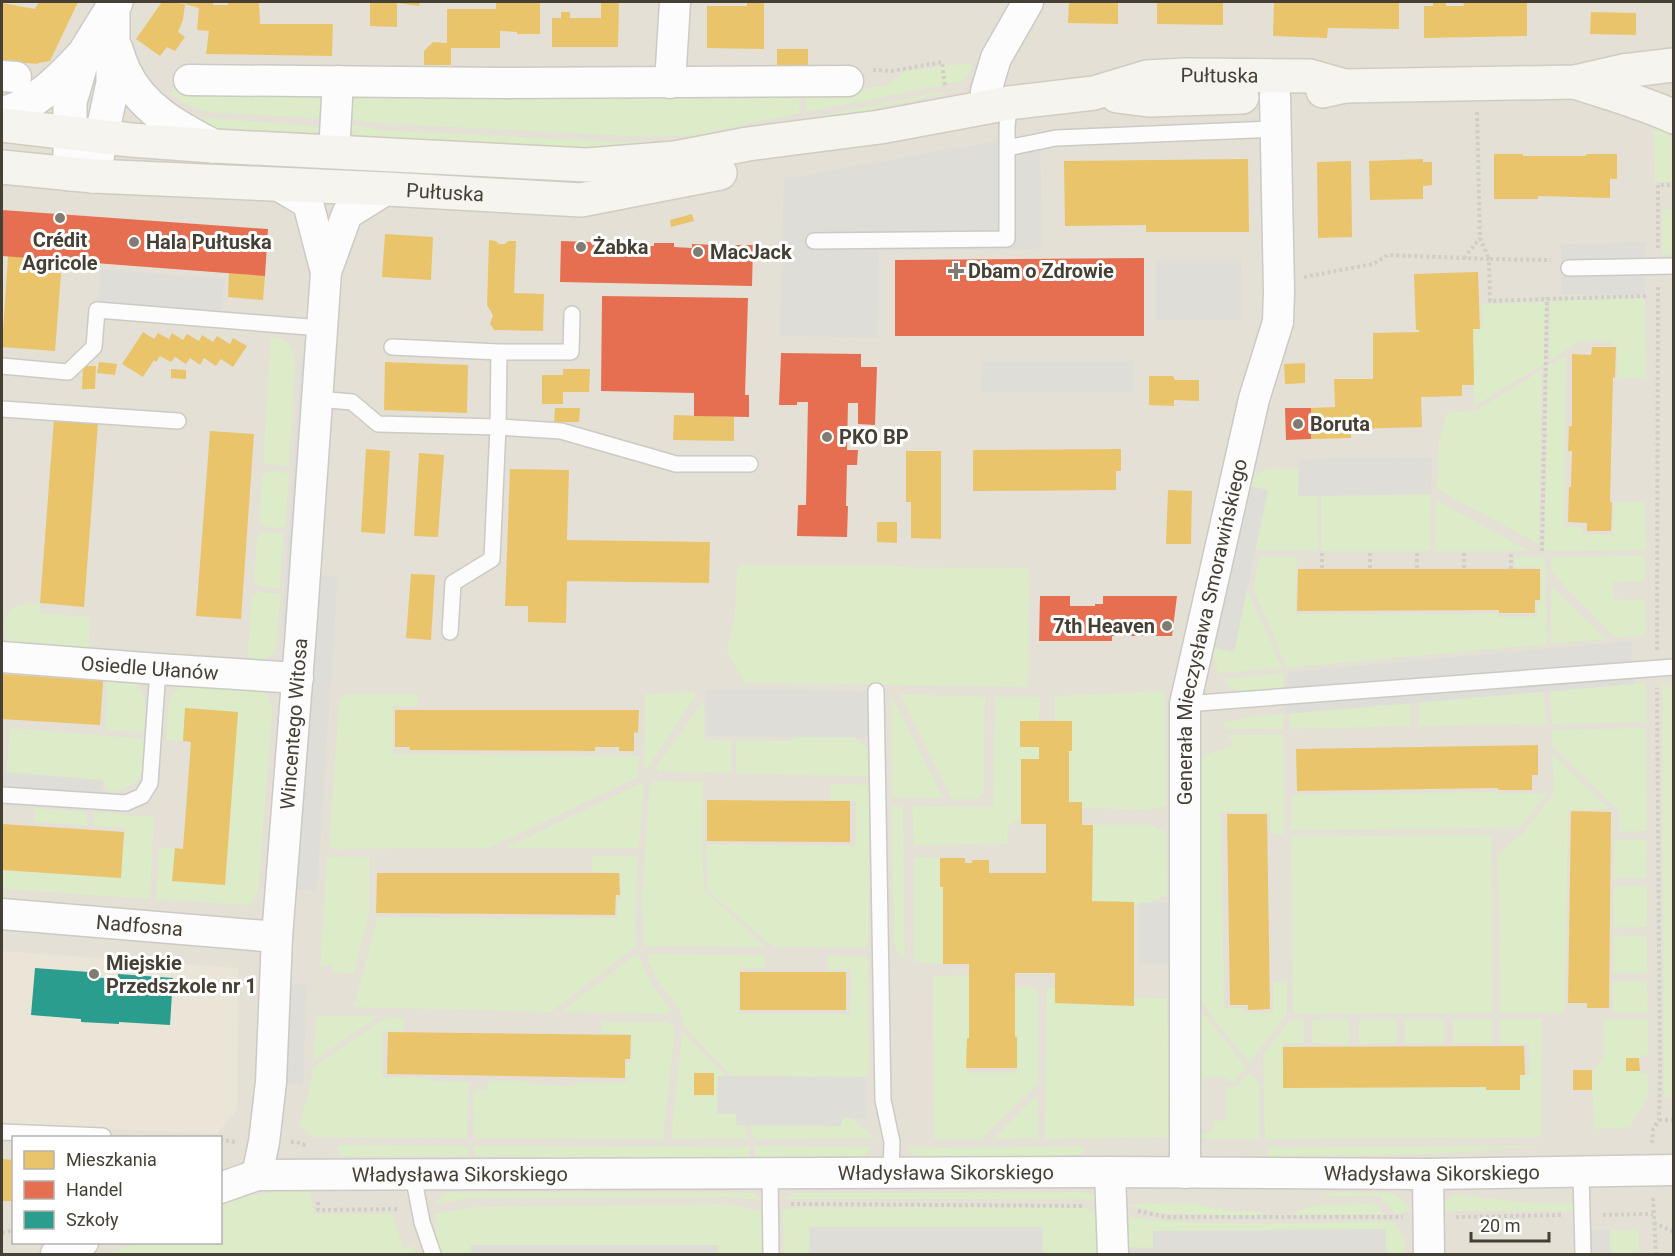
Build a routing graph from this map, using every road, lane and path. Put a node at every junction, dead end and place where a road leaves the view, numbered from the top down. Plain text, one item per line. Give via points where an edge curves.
1 (675, 2) edge
2 (1028, 2) edge
3 (115, 4) edge
4 (114, 44) junction
5 (84, 54) junction
6 (1674, 65) edge
7 (189, 80) dead end
8 (338, 81) junction
9 (848, 81) joint
10 (1575, 82) junction
11 (670, 83) junction
12 (1345, 86) junction
13 (945, 88) dead end
14 (1094, 93) junction
15 (1275, 96) junction
16 (999, 105) junction
17 (1477, 107) dead end
18 (2, 114) edge
19 (1674, 117) edge
20 (2, 125) edge
21 (880, 127) junction
22 (1275, 129) junction
23 (70, 132) junction
24 (102, 136) junction
25 (213, 146) junction
26 (1007, 148) junction
27 (334, 153) junction
28 (2, 167) edge
29 (81, 175) junction
30 (276, 184) junction
31 (1674, 184) edge
32 (387, 189) junction
33 (1479, 238) junction
34 (814, 241) dead end
35 (1464, 258) junction
36 (1489, 259) junction
37 (1565, 264) joint
38 (1666, 266) edge
39 (326, 272) junction
40 (1279, 282) junction
41 (1649, 296) dead end
42 (1547, 299) junction
43 (572, 314) dead end
44 (321, 328) junction
45 (392, 347) dead end
46 (499, 352) junction
47 (2, 366) edge
48 (317, 399) junction
49 (2, 408) edge
50 (178, 421) dead end
51 (498, 427) junction
52 (750, 464) dead end
53 (1542, 551) dead end
54 (1323, 553) dead end
55 (1370, 553) dead end
56 (1417, 553) dead end
57 (1464, 553) dead end
58 (1511, 554) dead end
59 (1323, 569) dead end
60 (1370, 569) dead end
61 (1417, 569) dead end
62 (1464, 569) dead end
63 (1511, 569) dead end
64 (450, 632) dead end
65 (2, 657) edge
66 (1657, 667) junction
67 (1674, 667) edge
68 (158, 669) junction
69 (298, 678) junction
70 (876, 690) dead end
71 (1185, 704) junction
72 (2, 795) edge
73 (2, 914) edge
74 (277, 937) junction
75 (1659, 1120) junction
76 (1674, 1120) edge
77 (2, 1132) edge
78 (103, 1136) dead end
79 (222, 1140) edge
80 (264, 1143) junction
81 (1663, 1170) edge
82 (891, 1172) junction
83 (1110, 1172) junction
84 (1581, 1172) junction
85 (770, 1173) junction
86 (1185, 1173) junction
87 (257, 1174) junction
88 (315, 1174) junction
89 (412, 1174) junction
90 (1428, 1174) junction
91 (222, 1187) edge
92 (770, 1204) junction
93 (1111, 1206) junction
94 (419, 1209) junction
95 (1653, 1214) junction
96 (1582, 1215) junction
97 (1429, 1217) junction
98 (1654, 1223) junction
99 (1674, 1232) edge
100 (78, 1244) edge
101 (56, 1254) edge
102 (433, 1254) edge
103 (771, 1254) edge
104 (1113, 1254) edge
105 (1429, 1254) edge
106 (1583, 1254) edge
107 (1656, 1254) edge

1 - 11 street
2 - 16 street via 996,58 986,91
3 - 4 street
3 - 5 street
4 - 24 street via 113,83
4 - 25 street via 124,72 141,99 177,127
5 - 18 street via 42,94
5 - 23 street via 70,102
6 - 10 main road, Pułtuska
7 - 8 street
8 - 11 street
8 - 27 street
9 - 11 street
9 - 13 path via 848,70 892,71 942,62
10 - 12 main road, Pułtuska
10 - 19 main road, Pułtuska
12 - 14 main road, Pułtuska via 1310,76 1185,75 1147,77
12 - 15 main road, Pułtuska via 1312,94
14 - 15 main road, Pułtuska via 1148,100
14 - 16 main road, Pułtuska
15 - 22 street, Generała Mieczysława Smorawińskiego
16 - 21 main road, Pułtuska
16 - 26 lane
17 - 33 path
20 - 23 main road, Pułtuska
21 - 27 main road, Pułtuska via 675,158 587,165
21 - 32 main road, Pułtuska via 784,160 581,200
22 - 26 lane via 1056,138
22 - 40 street, Generała Mieczysława Smorawińskiego
23 - 24 main road, Pułtuska
23 - 29 street
24 - 25 main road, Pułtuska
24 - 29 street
25 - 27 main road, Pułtuska
26 - 34 lane via 1007,239
28 - 29 main road, Pułtuska
29 - 30 main road, Pułtuska
30 - 32 main road, Pułtuska
30 - 39 street, Wincentego Witosa via 308,203
31 - 38 path via 1658,185
32 - 39 street, Wincentego Witosa via 347,214
33 - 35 path
33 - 36 path
35 - 36 path
35 - 40 path via 1388,255 1373,264
36 - 37 path
36 - 42 path via 1490,300
37 - 38 lane
38 - 66 path
39 - 44 street, Wincentego Witosa
40 - 71 street, Generała Mieczysława Smorawińskiego via 1278,322 1254,399
41 - 42 path
42 - 53 path
43 - 46 lane via 571,352
44 - 47 lane via 97,310 94,347 68,372
44 - 48 street, Wincentego Witosa
45 - 46 lane
46 - 51 lane
48 - 51 lane via 352,402 378,424
48 - 69 street, Wincentego Witosa
49 - 50 lane
51 - 52 lane via 561,431 676,464
51 - 64 lane via 492,559 453,583
54 - 59 path
55 - 60 path
56 - 61 path
57 - 62 path
58 - 63 path
65 - 68 street, Osiedle Ułanów
66 - 67 lane
66 - 71 lane
66 - 75 path
68 - 69 street, Osiedle Ułanów
68 - 72 lane via 150,783 142,796 126,803
69 - 74 street, Wincentego Witosa
70 - 82 lane via 883,1100 891,1142
71 - 86 street, Generała Mieczysława Smorawińskiego
73 - 74 street, Nadfosna
74 - 80 street, Wincentego Witosa via 271,1082
75 - 76 path
75 - 81 path via 1653,1129
77 - 78 lane
79 - 80 path
80 - 87 street, Wincentego Witosa
80 - 88 path via 297,1143 314,1149
81 - 84 street, Władysława Sikorskiego
81 - 95 path
82 - 83 street, Władysława Sikorskiego
82 - 85 street, Władysława Sikorskiego
83 - 86 street, Władysława Sikorskiego
83 - 93 street
84 - 90 street, Władysława Sikorskiego
84 - 96 lane
85 - 89 street, Władysława Sikorskiego
85 - 92 lane
86 - 90 street, Władysława Sikorskiego
87 - 88 street, Władysława Sikorskiego
87 - 91 street, Władysława Sikorskiego
88 - 89 street, Władysława Sikorskiego
88 - 94 path via 318,1210
89 - 94 lane
90 - 97 street
92 - 93 path
92 - 103 lane
93 - 97 path via 1167,1217
93 - 104 street
94 - 102 lane
95 - 96 path
95 - 98 path
96 - 97 path
96 - 106 lane
97 - 105 street
98 - 99 path
98 - 107 path
100 - 101 street

